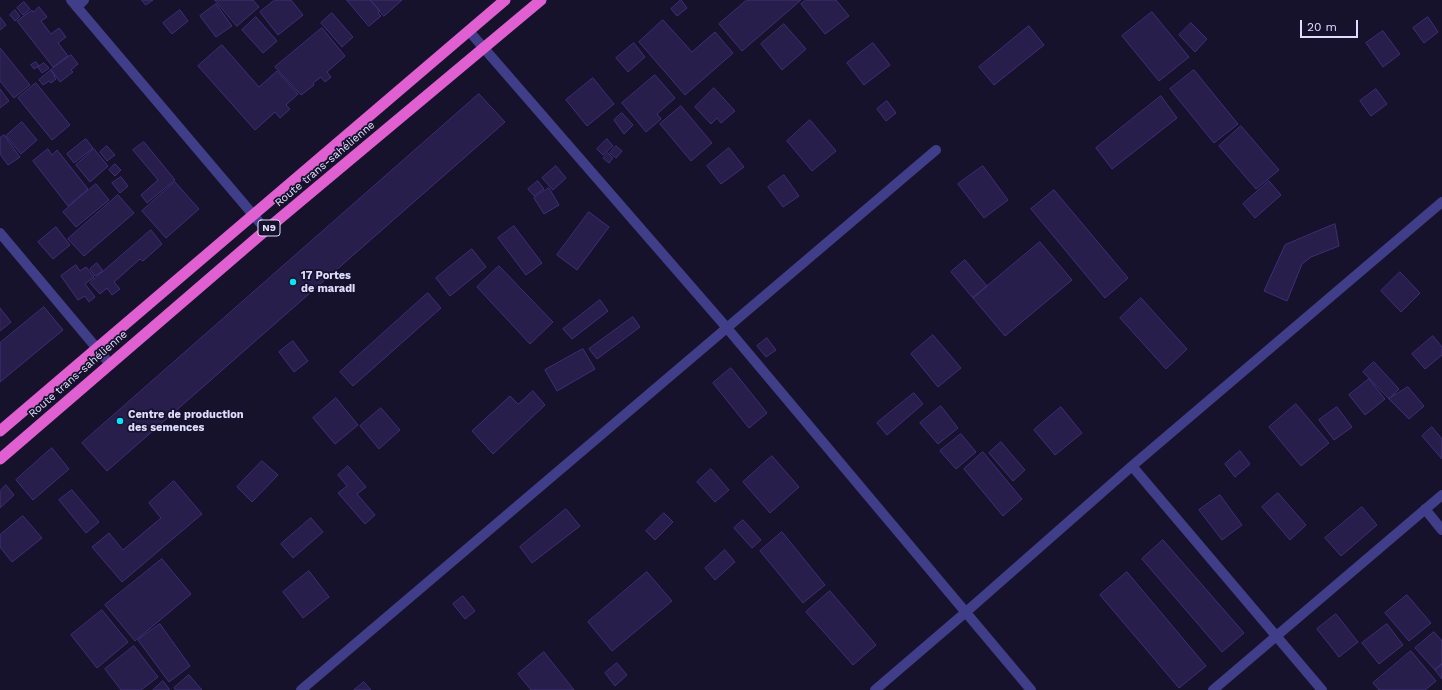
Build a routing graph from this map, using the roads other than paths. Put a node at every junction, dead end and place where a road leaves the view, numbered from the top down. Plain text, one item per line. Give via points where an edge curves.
1 (505, 0) edge
2 (541, 0) edge
3 (77, 2) edge
4 (469, 31) junction
5 (484, 47) junction
6 (936, 150) dead end
7 (1441, 205) edge
8 (253, 214) junction
9 (266, 230) junction
10 (0, 233) edge
11 (727, 328) junction
12 (96, 349) junction
13 (110, 364) junction
14 (0, 431) edge
15 (0, 459) edge
16 (1132, 466) junction
17 (1442, 496) edge
18 (1425, 510) junction
19 (1442, 530) edge
20 (966, 612) junction
21 (1276, 636) junction
22 (301, 690) edge
23 (875, 690) edge
24 (1032, 690) edge
25 (1213, 690) edge
26 (1322, 690) edge

1 - 4 highway, Route trans-sahélienne / N9
2 - 5 highway, Route trans-sahélienne / N9
3 - 8 street
4 - 5 street
4 - 8 highway, Route trans-sahélienne / N9
5 - 9 highway, Route trans-sahélienne / N9
5 - 11 street
6 - 11 street
7 - 16 street
8 - 9 street
8 - 12 highway, Route trans-sahélienne / N9
9 - 13 highway, Route trans-sahélienne / N9
10 - 12 street
11 - 20 street
11 - 22 street
12 - 13 street
12 - 14 highway, Route trans-sahélienne / N9
13 - 15 highway, Route trans-sahélienne / N9
16 - 20 street
16 - 21 street
17 - 18 street
18 - 19 street
18 - 21 street
20 - 23 street
20 - 24 street
21 - 25 street
21 - 26 street

